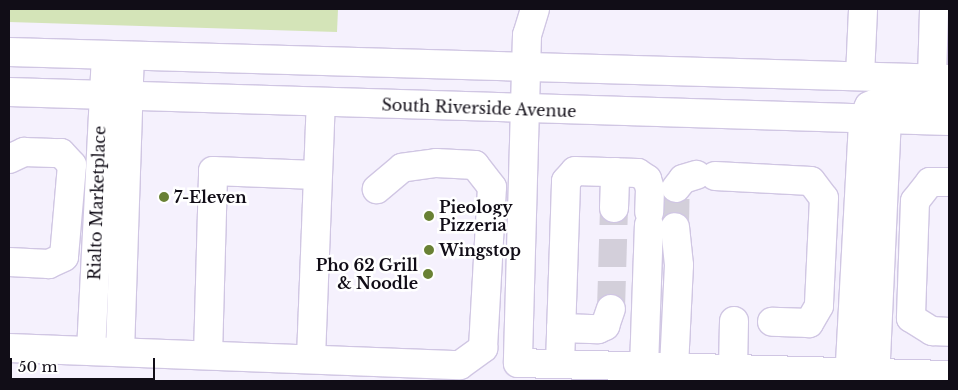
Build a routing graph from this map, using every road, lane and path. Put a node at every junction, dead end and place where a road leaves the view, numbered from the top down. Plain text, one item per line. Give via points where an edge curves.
1 (535, 9) edge
2 (863, 9) edge
3 (934, 9) edge
4 (9, 52) edge
5 (118, 55) junction
6 (526, 65) junction
7 (860, 76) junction
8 (943, 85) edge
9 (9, 92) edge
10 (101, 95) junction
11 (130, 96) junction
12 (320, 104) junction
13 (526, 109) junction
14 (875, 119) junction
15 (949, 121) edge
16 (9, 159) edge
17 (615, 172) junction
18 (316, 175) junction
19 (695, 180) dead end
20 (949, 182) edge
21 (377, 189) dead end
22 (614, 208) tunnel mouth
23 (657, 221) junction
24 (9, 262) edge
25 (611, 309) tunnel mouth
26 (734, 321) dead end
27 (772, 322) dead end
28 (561, 328) junction
29 (949, 332) edge
30 (9, 348) edge
31 (91, 351) junction
32 (120, 352) junction
33 (208, 355) junction
34 (311, 358) junction
35 (560, 364) junction
36 (644, 367) junction
37 (674, 368) junction
38 (732, 369) junction
39 (949, 375) edge
40 (862, 377) edge

1 - 6 main road via 527,35
2 - 7 main road
3 - 8 main road
4 - 5 main road
5 - 6 main road
5 - 10 main road, Rialto Marketplace
5 - 11 main road, Rialto Marketplace
6 - 7 main road
6 - 13 main road
7 - 8 main road
8 - 14 main road via 869,106
9 - 10 main road, South Riverside Avenue
10 - 11 main road, South Riverside Avenue
10 - 31 main road, Rialto Marketplace
11 - 12 main road, South Riverside Avenue
11 - 32 main road, Rialto Marketplace
12 - 13 main road, South Riverside Avenue
12 - 18 main road
13 - 14 main road, South Riverside Avenue
13 - 35 main road via 518,363
14 - 15 main road, South Riverside Avenue
14 - 40 main road
16 - 24 main road via 24,152 61,153 72,165 64,257 49,264
17 - 22 main road
17 - 23 main road via 638,173 647,179
17 - 28 main road via 575,171 566,181
18 - 33 main road via 214,171
18 - 34 main road
19 - 27 main road via 811,181 824,198 817,310 809,323
20 - 29 main road via 930,182 915,201 911,318 932,331
21 - 34 main road via 402,168 436,163 475,165 492,187 483,348 460,365
23 - 36 main road
23 - 37 main road via 679,265
25 - 28 main road via 605,326 598,329
26 - 38 main road
28 - 35 main road
30 - 31 main road
31 - 32 main road
32 - 33 main road
33 - 34 main road
35 - 36 main road
36 - 37 main road
37 - 38 main road
38 - 40 main road
39 - 40 main road

